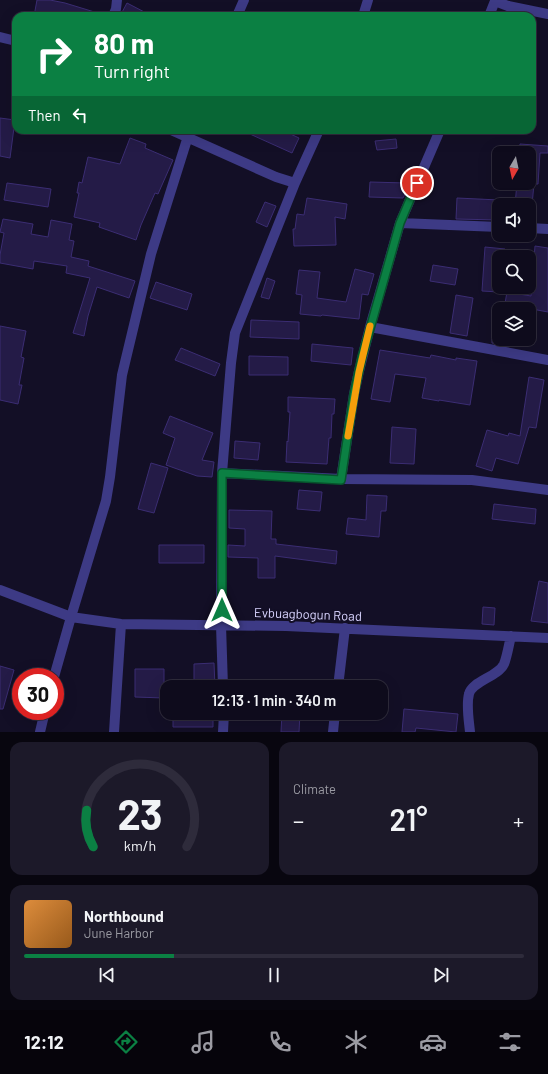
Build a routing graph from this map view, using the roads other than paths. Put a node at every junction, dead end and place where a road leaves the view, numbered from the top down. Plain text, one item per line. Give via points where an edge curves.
1 (117, 0) edge
2 (244, 0) edge
3 (368, 0) edge
4 (495, 0) edge
5 (115, 12) edge
6 (239, 12) edge
7 (364, 12) edge
8 (490, 12) edge
9 (548, 14) edge
10 (0, 37) edge
11 (12, 40) edge
12 (188, 134) edge
13 (317, 134) edge
14 (438, 134) edge
15 (295, 183) junction
16 (400, 223) junction
17 (492, 227) edge
18 (536, 228) edge
19 (548, 228) edge
20 (370, 327) junction
21 (548, 360) edge
22 (222, 473) junction
23 (341, 480) junction
24 (548, 490) edge
25 (0, 590) edge
26 (71, 617) junction
27 (121, 624) junction
28 (222, 625) junction
29 (346, 628) junction
30 (511, 636) junction
31 (548, 638) edge
32 (57, 668) edge
33 (223, 680) edge
34 (339, 680) edge
35 (43, 720) edge
36 (224, 720) edge
37 (334, 720) edge
38 (40, 732) edge
39 (114, 732) edge
40 (223, 732) edge
41 (333, 732) edge
42 (470, 732) edge

1 - 5 street
2 - 6 street
3 - 7 street
4 - 8 street
4 - 9 street via 508,6
10 - 11 street
12 - 15 street via 276,177
12 - 26 street via 151,254 122,375 106,501
13 - 15 street
14 - 16 street
15 - 22 street via 235,334
16 - 17 street
16 - 20 street
18 - 19 street
20 - 21 street
20 - 23 street via 354,394
22 - 23 street
22 - 28 street
23 - 24 street via 472,480
25 - 26 street, Evbuagbogun Road
26 - 27 street, Evbuagbogun Road
26 - 32 street
27 - 28 street, Evbuagbogun Road
27 - 39 street
28 - 29 street, Evbuagbogun Road
28 - 33 street
29 - 30 street, Evbuagbogun Road
29 - 34 street
30 - 31 street, Evbuagbogun Road
30 - 42 street via 504,664 469,693
35 - 38 street
36 - 40 street
37 - 41 street

